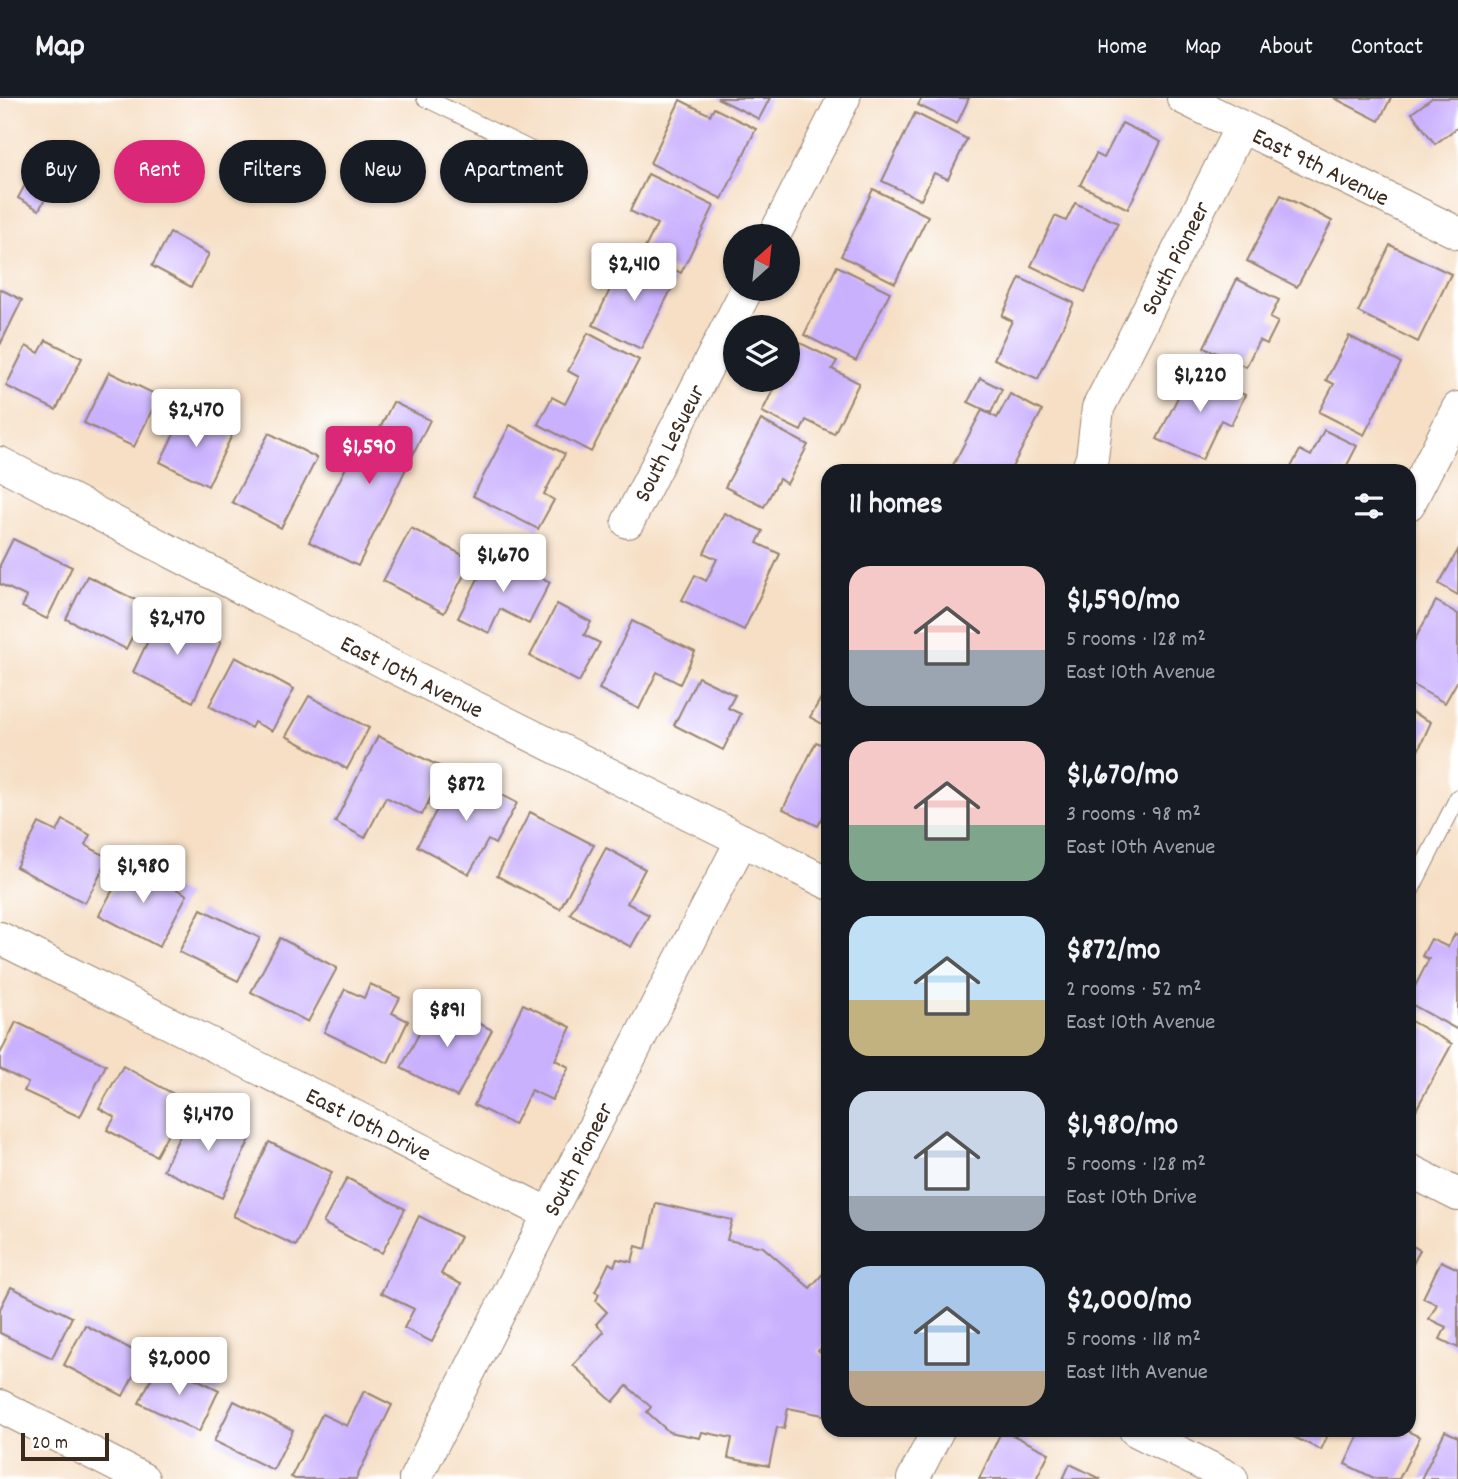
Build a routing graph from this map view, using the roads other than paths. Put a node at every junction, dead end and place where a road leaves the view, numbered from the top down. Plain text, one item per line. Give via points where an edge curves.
1 (425, 98) edge
2 (844, 98) edge
3 (1183, 98) edge
4 (1241, 127) junction
5 (511, 140) edge
6 (780, 224) edge
7 (1458, 233) edge
8 (741, 301) edge
9 (1458, 408) edge
10 (0, 463) edge
11 (1090, 464) edge
12 (1416, 490) edge
13 (628, 522) dead end
14 (1458, 797) edge
15 (742, 840) junction
16 (821, 880) edge
17 (1416, 880) edge
18 (0, 938) edge
19 (1416, 1173) edge
20 (1455, 1187) edge
21 (549, 1214) junction
22 (0, 1406) edge
23 (934, 1437) edge
24 (1149, 1437) edge
25 (144, 1479) edge
26 (415, 1479) edge
27 (913, 1479) edge
28 (1232, 1479) edge

1 - 5 lane
2 - 6 street
3 - 4 street, East 9th Avenue
4 - 7 street, East 9th Avenue
4 - 11 street, South Pioneer via 1098,408
8 - 13 street, South LeSueur
9 - 12 street
10 - 15 street, East 10th Avenue
14 - 17 lane
15 - 16 street, East 10th Avenue
15 - 21 street, South Pioneer
18 - 21 street, East 10th Drive
19 - 20 street
21 - 26 street, South Pioneer
22 - 25 street
23 - 27 street
24 - 28 street

